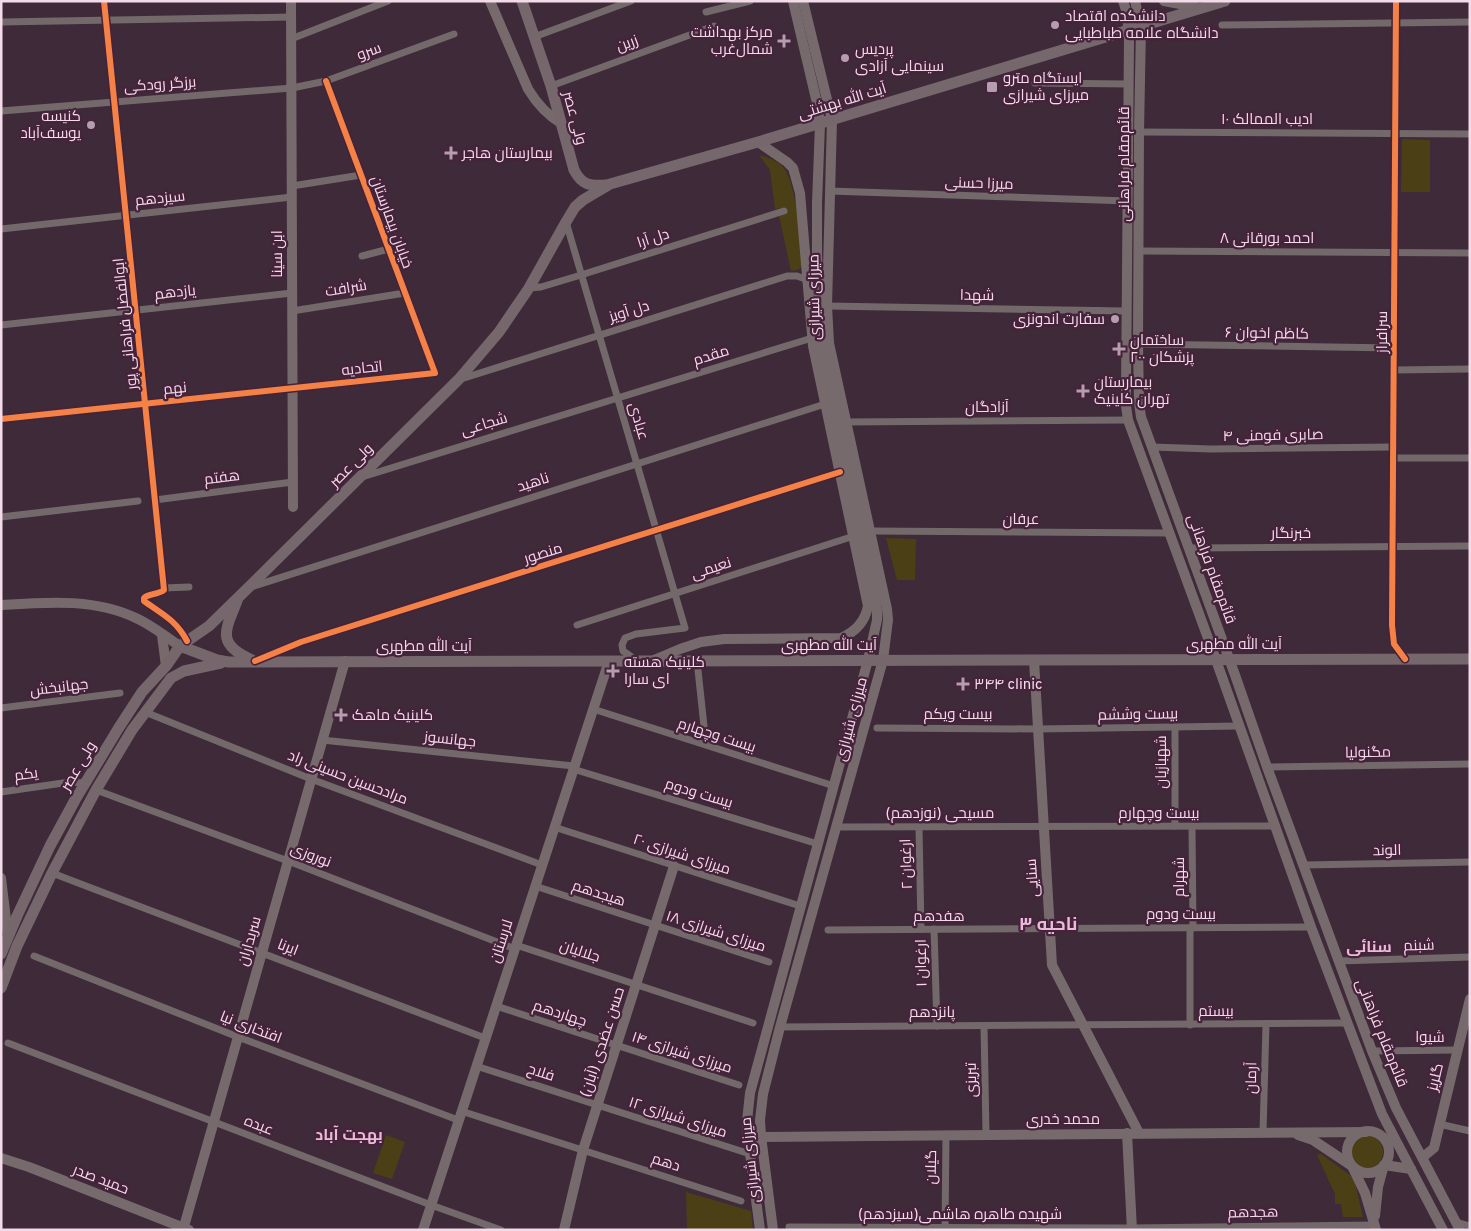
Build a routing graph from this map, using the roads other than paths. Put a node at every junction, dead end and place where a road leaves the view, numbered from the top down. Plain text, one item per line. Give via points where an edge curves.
1 (104, 1) edge
2 (291, 1) edge
3 (388, 1) edge
4 (490, 1) edge
5 (522, 1) edge
6 (632, 1) edge
7 (750, 1) edge
8 (792, 1) edge
9 (804, 1) edge
10 (1123, 1) edge
11 (1135, 1) edge
12 (1164, 1) edge
13 (1225, 1) edge
14 (1396, 1) edge
15 (1202, 8) junction
16 (706, 12) dead end
17 (291, 17) junction
18 (106, 20) junction
19 (1, 22) edge
20 (1470, 22) edge
21 (1396, 23) junction
22 (1222, 25) dead end
23 (714, 26) dead end
24 (1140, 27) junction
25 (1129, 30) junction
26 (454, 34) dead end
27 (534, 37) junction
28 (291, 39) junction
29 (326, 81) junction
30 (1036, 83) dead end
31 (1129, 84) junction
32 (551, 86) junction
33 (292, 88) junction
34 (114, 101) junction
35 (1, 111) edge
36 (832, 120) junction
37 (562, 124) junction
38 (820, 124) junction
39 (1139, 132) junction
40 (1396, 134) junction
41 (1470, 134) edge
42 (758, 142) junction
43 (361, 175) junction
44 (610, 184) junction
45 (292, 186) junction
46 (829, 192) junction
47 (292, 198) junction
48 (1128, 201) junction
49 (784, 211) dead end
50 (126, 215) junction
51 (566, 222) junction
52 (1, 229) edge
53 (389, 249) junction
54 (1139, 251) junction
55 (1395, 252) junction
56 (1470, 253) edge
57 (362, 256) dead end
58 (581, 276) junction
59 (808, 280) junction
60 (529, 288) junction
61 (292, 293) junction
62 (405, 293) junction
63 (827, 306) junction
64 (136, 310) junction
65 (292, 311) junction
66 (1127, 311) junction
67 (1, 324) edge
68 (599, 335) junction
69 (812, 338) junction
70 (1138, 344) junction
71 (1394, 348) junction
72 (1470, 369) edge
73 (1394, 370) junction
74 (434, 373) joint
75 (459, 380) junction
76 (292, 387) junction
77 (617, 398) junction
78 (145, 403) junction
79 (825, 404) junction
80 (1, 419) edge
81 (1128, 420) junction
82 (846, 422) junction
83 (1152, 447) junction
84 (1394, 447) junction
85 (1394, 458) junction
86 (1470, 458) edge
87 (637, 464) junction
88 (840, 472) junction
89 (360, 478) junction
90 (293, 482) junction
91 (155, 500) junction
92 (138, 502) dead end
93 (293, 508) dead end
94 (1, 516) edge
95 (657, 531) junction
96 (870, 532) junction
97 (1170, 533) junction
98 (854, 536) junction
99 (1393, 546) junction
100 (1470, 546) edge
101 (1189, 548) junction
102 (189, 587) dead end
103 (249, 587) junction
104 (164, 588) junction
105 (675, 594) junction
106 (239, 597) junction
107 (1, 605) edge
108 (577, 625) dead end
109 (162, 635) junction
110 (186, 646) junction
111 (1405, 659) junction
112 (1470, 659) edge
113 (868, 660) junction
114 (883, 660) junction
115 (1034, 660) junction
116 (1216, 660) junction
117 (1229, 660) junction
118 (255, 661) junction
119 (345, 661) junction
120 (609, 661) junction
121 (638, 661) junction
122 (653, 661) junction
123 (697, 661) junction
124 (228, 662) junction
125 (166, 666) junction
126 (120, 694) dead end
127 (1, 708) edge
128 (593, 710) junction
129 (145, 712) junction
130 (704, 726) dead end
131 (1239, 726) junction
132 (1175, 727) junction
133 (877, 728) dead end
134 (1038, 729) junction
135 (322, 740) junction
136 (1470, 764) edge
137 (574, 767) junction
138 (1267, 768) junction
139 (311, 779) junction
140 (85, 783) junction
141 (834, 786) junction
142 (96, 790) junction
143 (1, 792) edge
144 (1174, 826) junction
145 (1192, 826) junction
146 (1275, 826) junction
147 (554, 827) junction
148 (837, 827) junction
149 (919, 827) junction
150 (1044, 827) junction
151 (818, 844) junction
152 (288, 861) junction
153 (1470, 862) edge
154 (542, 865) junction
155 (1304, 865) junction
156 (674, 866) junction
157 (52, 873) junction
158 (1, 878) edge
159 (535, 886) junction
160 (800, 906) junction
161 (21, 909) junction
162 (6, 913) junction
163 (655, 926) junction
164 (1311, 927) junction
165 (1192, 928) junction
166 (921, 929) junction
167 (934, 929) junction
168 (1050, 929) junction
169 (828, 930) dead end
170 (8, 936) junction
171 (17, 946) junction
172 (515, 947) junction
173 (262, 952) junction
174 (1, 954) edge
175 (34, 956) dead end
176 (1470, 957) edge
177 (1338, 961) junction
178 (769, 962) dead end
179 (636, 984) junction
180 (1, 988) edge
181 (1470, 1000) edge
182 (496, 1006) junction
183 (753, 1023) dead end
184 (1347, 1023) junction
185 (1266, 1024) junction
186 (1084, 1025) junction
187 (1190, 1025) junction
188 (937, 1026) junction
189 (984, 1026) junction
190 (780, 1027) junction
191 (1466, 1028) edge
192 (238, 1037) junction
193 (485, 1038) junction
194 (8, 1043) dead end
195 (616, 1045) junction
196 (1457, 1050) junction
197 (1372, 1051) junction
198 (476, 1066) junction
199 (739, 1085) dead end
200 (597, 1105) junction
201 (460, 1116) junction
202 (214, 1122) junction
203 (1439, 1124) junction
204 (1407, 1128) junction
205 (1470, 1131) edge
206 (1263, 1132) junction
207 (1288, 1132) junction
208 (1369, 1132) junction
209 (1127, 1133) junction
210 (1139, 1133) junction
211 (986, 1134) junction
212 (1393, 1134) junction
213 (946, 1135) junction
214 (761, 1136) junction
215 (748, 1138) junction
216 (583, 1150) junction
217 (763, 1153) junction
218 (750, 1154) junction
219 (1423, 1157) junction
220 (1, 1158) edge
221 (1384, 1165) junction
222 (1352, 1166) junction
223 (1411, 1169) junction
224 (741, 1201) dead end
225 (431, 1205) junction
226 (1458, 1226) edge
227 (1470, 1226) edge
228 (788, 1227) dead end
229 (1376, 1227) edge
230 (185, 1229) edge
231 (945, 1229) edge
232 (1132, 1229) edge
233 (423, 1230) edge
234 (502, 1230) edge
235 (564, 1230) edge
236 (760, 1230) edge
237 (773, 1230) edge
238 (1443, 1230) edge

1 - 18 street, ابوالفضل فراهانی پور
2 - 17 main road, ابن سینا
3 - 28 street
4 - 37 main road via 528,89 545,112
5 - 27 main road, ولی عصر
6 - 27 street
7 - 16 street
8 - 38 main road, میرزای شیرازی
9 - 36 main road, میرزای شیرازی
10 - 25 main road, قائم‌مقام فراهانی
11 - 24 main road, قائم‌مقام فراهانی
12 - 15 main road
13 - 15 main road, آیت الله بهشتی
14 - 21 street, سرافراز
15 - 24 main road, آیت الله بهشتی
17 - 18 street
17 - 28 main road, ابن سینا
18 - 19 street
18 - 34 street, ابوالفضل فراهانی پور
20 - 21 street
21 - 22 street
21 - 40 street, سرافراز
23 - 32 street, زرین
24 - 25 main road, آیت الله بهشتی
24 - 39 main road, قائم‌مقام فراهانی
25 - 31 main road, قائم‌مقام فراهانی
25 - 36 main road, آیت الله بهشتی
26 - 29 street, سرو
27 - 32 main road, ولی عصر
28 - 33 main road, ابن سینا
29 - 33 street, سرو
29 - 43 street, خیابان بیمارستان
30 - 31 street
31 - 48 main road, قائم‌مقام فراهانی
32 - 37 main road, ولی عصر
33 - 34 street, برزگر رودکی
33 - 45 main road, ابن سینا
34 - 35 street, برزگر رودکی
34 - 50 street, ابوالفضل فراهانی پور
36 - 38 main road, آیت الله بهشتی
36 - 46 main road, میرزای شیرازی
37 - 44 main road, ولی عصر via 570,158 580,179 589,185
38 - 42 main road, آیت الله بهشتی
38 - 113 main road, میرزای شیرازی via 817,233 821,344 877,610
39 - 40 street, ادیب الممالک ۱۰
39 - 54 main road, قائم‌مقام فراهانی
40 - 41 street, ادیب الممالک ۱۰
40 - 55 street, سرافراز
42 - 44 main road, آیت الله بهشتی
42 - 59 main road, میرزای شیرازی via 783,158 796,178 802,204
43 - 45 street
43 - 53 street, خیابان بیمارستان
44 - 51 main road, ولی عصر via 583,200
45 - 47 main road, ابن سینا
46 - 48 street, میرزا حسنی
46 - 63 main road, میرزای شیرازی
47 - 50 street, سیزدهم
47 - 61 main road, ابن سینا
48 - 66 main road, قائم‌مقام فراهانی
49 - 58 street, دل آرا
50 - 52 street, سیزدهم
50 - 64 street, ابوالفضل فراهانی پور
51 - 58 street, عبادی
51 - 60 main road, ولی عصر
53 - 57 street
53 - 62 street, خیابان بیمارستان
54 - 55 street, احمد بورقانی ۸
54 - 70 main road, قائم‌مقام فراهانی
55 - 56 street, احمد بورقانی ۸
55 - 71 street, سرافراز
58 - 60 street, دل آرا
58 - 68 street, عبادی
59 - 68 street, دل آویز via 787,276
59 - 69 main road, میرزای شیرازی
60 - 75 main road, ولی عصر via 499,332
61 - 64 street, یازدهم
61 - 65 main road, ابن سینا
62 - 65 street, شرافت
62 - 74 street, خیابان بیمارستان
63 - 66 street, شهدا
63 - 82 main road, میرزای شیرازی via 829,343
64 - 67 street, یازدهم
64 - 78 street, ابوالفضل فراهانی پور
65 - 76 main road, ابن سینا
66 - 81 main road, قائم‌مقام فراهانی
68 - 75 street, دل آویز
68 - 77 street, عبادی
69 - 77 street, مقدم
69 - 79 main road, میرزای شیرازی
70 - 71 street, کاظم اخوان ۶
70 - 83 main road, قائم‌مقام فراهانی via 1139,403
71 - 73 street, سرافراز
72 - 73 street
73 - 84 street, سرافراز
74 - 76 street, اتحادیه
75 - 89 main road, ولی عصر
76 - 78 street, نهم
76 - 90 main road, ابن سینا
77 - 87 street, عبادی
77 - 89 street, شجاعی
78 - 80 street, نهم
78 - 91 street, ابوالفضل فراهانی پور
79 - 87 street, ناهید
79 - 88 main road, میرزای شیرازی
81 - 82 street, آزادگان
81 - 97 main road, قائم‌مقام فراهانی
82 - 96 main road, میرزای شیرازی
83 - 84 street, صابری فومنی ۴
83 - 101 main road, قائم‌مقام فراهانی
84 - 85 street, سرافراز
85 - 86 street
85 - 99 street, سرافراز
87 - 95 street, عبادی
87 - 103 street, ناهید
88 - 95 street, منصور
88 - 98 main road, میرزای شیرازی
89 - 103 main road, ولی عصر
90 - 91 street, هفتم
90 - 93 main road, ابن سینا
91 - 104 street, ابوالفضل فراهانی پور
92 - 94 street
95 - 105 street, عبادی
95 - 118 street, منصور via 301,642
96 - 97 street, عرفان
96 - 114 main road, میرزای شیرازی via 887,610
97 - 116 main road, قائم‌مقام فراهانی
98 - 105 street, نعیمی
98 - 122 main road, میرزای شیرازی via 868,606 860,625 846,636 829,639 724,639 701,642
99 - 100 street, خبرنگار
99 - 101 street, خبرنگار
99 - 111 street, سرافراز via 1393,637 1397,650
101 - 117 main road, قائم‌مقام فراهانی
102 - 104 street
103 - 106 main road, ولی عصر
104 - 110 street via 161,593 147,596 144,601 178,628
105 - 108 street, نعیمی
105 - 121 street, عبادی via 685,628 625,638 623,652
106 - 110 main road, ولی عصر
106 - 118 main road via 227,638 232,649
107 - 109 main road via 62,602 109,608 138,619
109 - 110 main road
109 - 125 main road
110 - 124 main road, آیت الله مطهری
110 - 125 main road, ولی عصر
111 - 112 main road, آیت الله مطهری
111 - 117 main road, آیت الله مطهری
113 - 114 main road, آیت الله مطهری
113 - 123 main road, آیت الله مطهری
113 - 141 main road, میرزای شیرازی
114 - 115 main road, آیت الله مطهری
114 - 148 main road, میرزای شیرازی
115 - 116 main road, آیت الله مطهری
115 - 134 main road, سنایی
116 - 117 main road, آیت الله مطهری
116 - 131 main road, قائم‌مقام فراهانی
117 - 138 main road, قائم‌مقام فراهانی
118 - 119 main road, آیت الله مطهری
118 - 124 main road, آیت الله مطهری
119 - 120 main road, آیت الله مطهری
119 - 135 main road, سربداران
120 - 121 main road, آیت الله مطهری
120 - 128 main road, لارستان
121 - 122 main road, آیت الله مطهری
122 - 123 main road, آیت الله مطهری
123 - 130 street
124 - 129 main road, ولی عصر via 176,674
125 - 140 main road, ولی عصر via 142,692
126 - 127 street, جهانبخش
128 - 137 main road, لارستان
128 - 141 street, بیست وچهارم
129 - 139 street, مرادحسین حسینی راد
129 - 142 main road, ولی عصر
131 - 132 street, بیست وششم
131 - 146 main road, قائم‌مقام فراهانی
132 - 134 street, بیست وششم
132 - 144 street, شهبازیان
133 - 134 street, بیست ویکم
134 - 150 main road, سنایی
135 - 137 street, جهانسوز
135 - 139 main road, سربداران
136 - 138 street, مگنولیا
137 - 147 main road, لارستان
137 - 151 street, بیست ودوم
138 - 155 main road, قائم‌مقام فراهانی
139 - 152 main road, سربداران
139 - 154 street, مرادحسین حسینی راد
140 - 143 street, یکم via 70,782
140 - 161 main road, ولی عصر via 50,846
141 - 151 main road, میرزای شیرازی
142 - 152 street, نوروزی
142 - 157 main road, ولی عصر
144 - 145 street, بیست وچهارم
144 - 150 street, بیست وچهارم
145 - 146 street, بیست وچهارم
145 - 165 street, شهرام
146 - 164 main road, قائم‌مقام فراهانی
147 - 154 main road, لارستان
147 - 156 street, میرزای شیرازی ۲۰
148 - 149 street, مسیحی (نوزدهم)
148 - 190 main road, میرزای شیرازی
149 - 150 street, مسیحی (نوزدهم)
149 - 166 street, ارغوان ۲
150 - 168 main road, سنایی
151 - 160 main road, میرزای شیرازی
152 - 172 street, نوروزی
152 - 173 main road, سربداران
153 - 155 street, الوند
154 - 159 main road, لارستان
155 - 177 main road, قائم‌مقام فراهانی
156 - 160 street, میرزای شیرازی ۲۰
156 - 163 main road, حسن عضدی (آبان)
157 - 171 main road, ولی عصر
157 - 173 street, ايرنا
158 - 162 main road
159 - 163 street, هیجدهم
159 - 172 main road, لارستان
160 - 215 main road, میرزای شیرازی via 750,1093
161 - 162 main road via 13,916
161 - 170 main road, ولی عصر
162 - 170 main road
163 - 178 street, میرزای شیرازی ۱۸
163 - 179 main road, حسن عضدی (آبان)
164 - 165 street, بیست ودوم
164 - 184 main road, قائم‌مقام فراهانی
165 - 168 street, بیست ودوم
165 - 187 street, شهرام
166 - 167 street, هفدهم
166 - 169 street, هفدهم
167 - 168 street, هفدهم
167 - 188 street, ارغوان ۱
168 - 186 main road, سنایی via 1052,965
170 - 171 main road via 10,942
170 - 174 main road, ولی عصر
171 - 180 main road, ولی عصر
172 - 179 street, جلالیان
172 - 182 main road, لارستان
173 - 192 main road, سربداران
173 - 193 street, ايرنا
175 - 192 street, افتخاری نیا
176 - 177 street, شبنم
177 - 197 main road, قائم‌مقام فراهانی
179 - 183 street, جلالیان
179 - 195 main road, حسن عضدی (آبان)
181 - 191 main road, گلریز
182 - 193 main road, لارستان
182 - 195 street, چهاردهم
184 - 185 street, بیستم
184 - 212 main road, قائم‌مقام فراهانی via 1382,1114
185 - 187 street, بیستم
185 - 206 street, آرمان
186 - 187 street, بیستم
186 - 189 street, پانزدهم
186 - 210 main road, سنایی
188 - 189 street, پانزدهم
188 - 190 street, پانزدهم
189 - 211 street, تبریزی
190 - 214 main road, میرزای شیرازی via 761,1104
191 - 196 main road, گلریز
192 - 201 street, افتخاری نیا
192 - 202 main road, سربداران
193 - 198 main road, لارستان
194 - 202 street, عبده
195 - 199 street, میرزای شیرازی ۱۴
195 - 200 main road, حسن عضدی (آبان)
196 - 197 street, شیوا
196 - 203 main road, گلریز
197 - 204 main road, قائم‌مقام فراهانی
198 - 200 street, فلاح
198 - 201 main road, لارستان
200 - 216 main road, حسن عضدی (آبان)
200 - 218 street, میرزای شیرازی ۱۲
201 - 216 street, افتخاری نیا
201 - 225 main road, لارستان
202 - 225 street, عبده
202 - 230 main road, سربداران
203 - 205 street
203 - 219 main road, گلریز via 1434,1148
204 - 212 main road
204 - 219 main road, قائم‌مقام فراهانی
206 - 207 main road, محمد خدری
206 - 210 main road, محمد خدری
207 - 208 main road, محمد خدری
207 - 222 main road via 1314,1140
208 - 212 main road, محمد خدری
208 - 221 main road via 1386,1143 1388,1154
208 - 222 main road via 1354,1137 1347,1148 1348,1161
209 - 210 main road, محمد خدری
209 - 211 main road, محمد خدری
209 - 232 main road
211 - 213 main road, محمد خدری
212 - 223 main road, قائم‌مقام فراهانی
213 - 214 main road, محمد خدری
213 - 231 street, گیلان
214 - 215 main road, محمد خدری
214 - 217 main road, میرزای شیرازی
215 - 218 main road, میرزای شیرازی
216 - 224 street, دهم
216 - 235 main road, حسن عضدی (آبان)
217 - 218 main road
217 - 237 main road, میرزای شیرازی
218 - 236 main road, میرزای شیرازی
219 - 226 main road, قائم‌مقام فراهانی
220 - 230 main road, حمید صدر
221 - 222 main road via 1368,1173
221 - 223 main road
221 - 229 main road via 1375,1207
222 - 229 main road
223 - 238 main road, قائم‌مقام فراهانی
225 - 233 main road, لارستان
225 - 234 street, عبده
226 - 227 street
228 - 231 street, شهیده طاهره هاشمی(سیزدهم)
229 - 232 street, هجدهم
231 - 232 street, شهیده طاهره هاشمی(سیزدهم)

